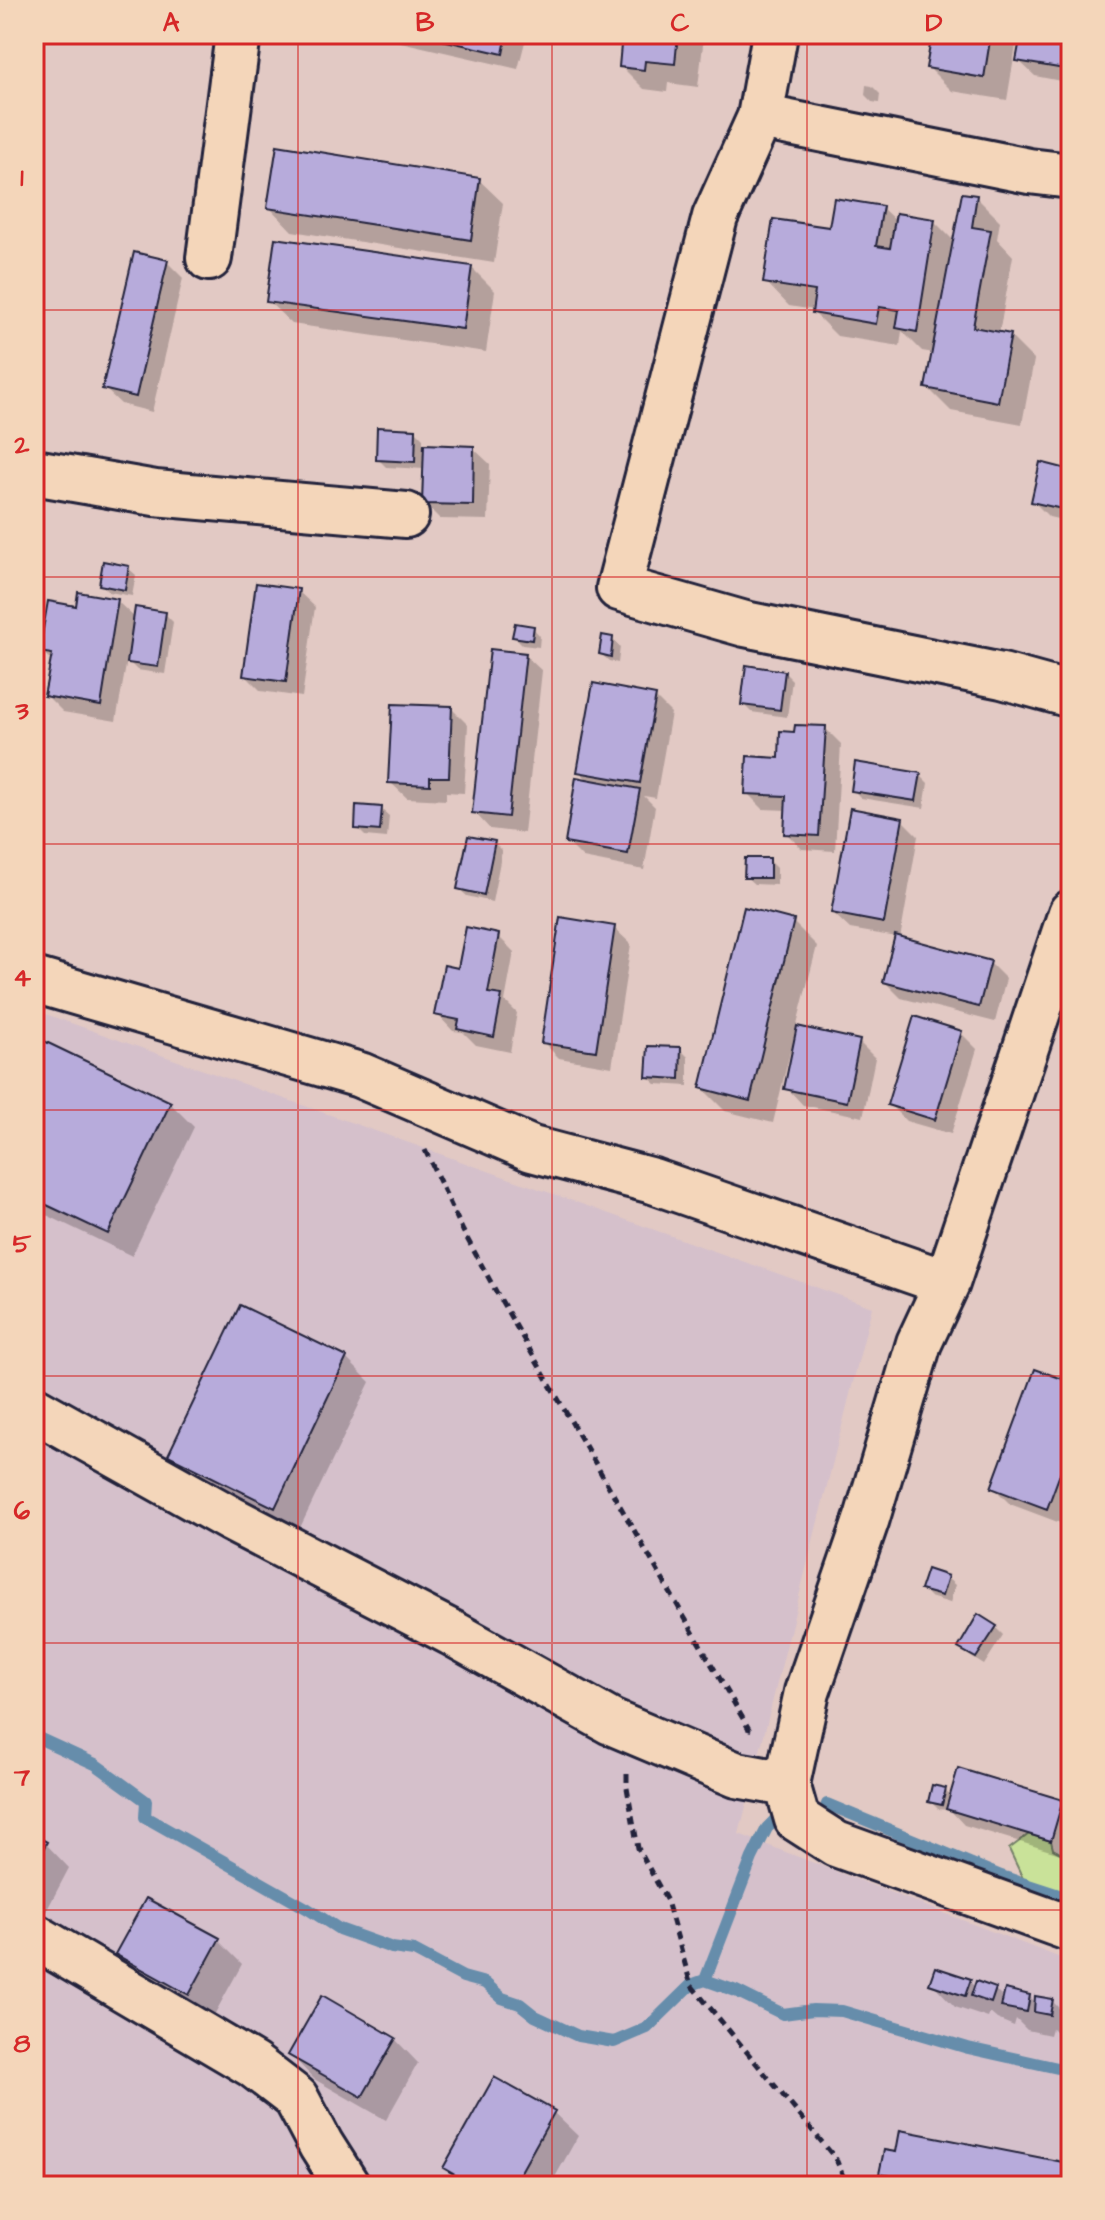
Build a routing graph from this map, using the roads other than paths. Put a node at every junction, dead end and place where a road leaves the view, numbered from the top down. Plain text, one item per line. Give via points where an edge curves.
1 (238, 34) edge
2 (775, 34) edge
3 (760, 117) junction
4 (1071, 176) edge
5 (209, 258) dead end
6 (34, 472) edge
7 (406, 515) dead end
8 (1071, 695) edge
9 (1071, 913) edge
10 (34, 980) edge
11 (947, 1283) junction
12 (34, 1409) edge
13 (787, 1784) junction
14 (1071, 1929) edge
15 (34, 1936) edge
16 (347, 2186) edge

1 - 5 street
2 - 3 street
3 - 4 street
3 - 8 street via 715,217 619,588 745,624
6 - 7 street via 155,493
9 - 11 street
10 - 11 street via 360,1075 532,1149 653,1181
11 - 13 street via 919,1343 807,1692
12 - 13 street via 611,1722 737,1775
13 - 14 street via 797,1819 836,1844
15 - 16 street via 253,2065 296,2098

